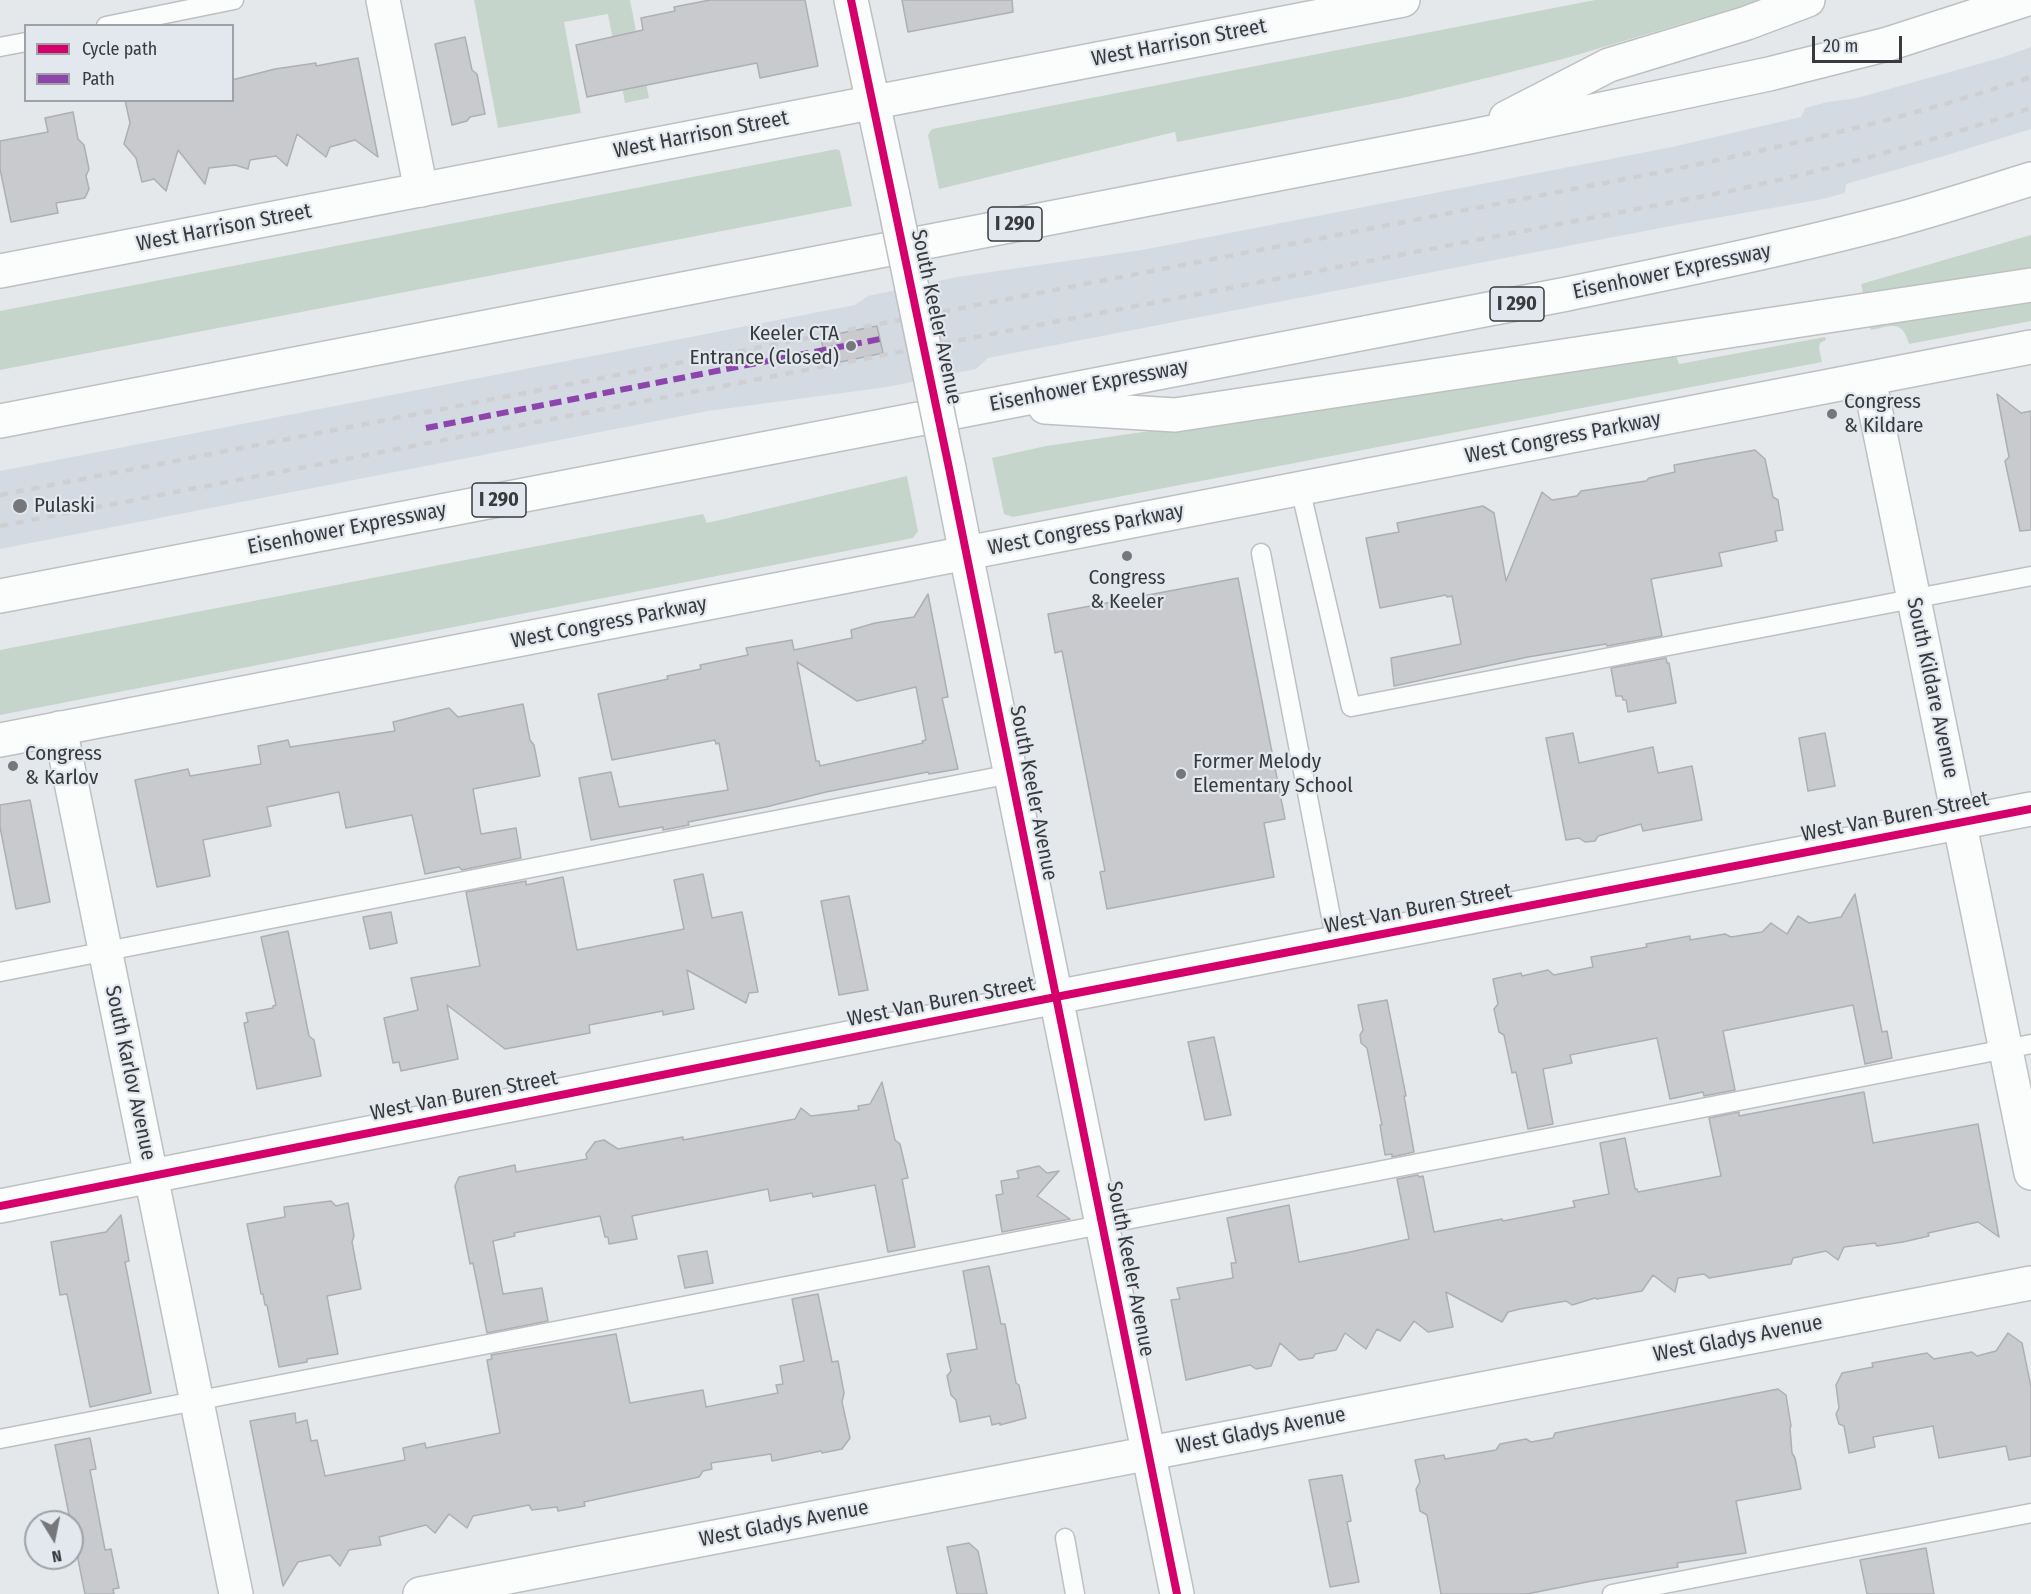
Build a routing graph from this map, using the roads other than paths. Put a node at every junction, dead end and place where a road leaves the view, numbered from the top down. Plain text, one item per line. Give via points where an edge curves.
1 (234, 0) edge
2 (383, 0) edge
3 (851, 0) edge
4 (1403, 0) edge
5 (1808, 0) edge
6 (2024, 0) edge
7 (153, 8) edge
8 (1322, 8) edge
9 (111, 24) edge
10 (24, 42) edge
11 (0, 46) edge
12 (874, 102) junction
13 (1469, 137) junction
14 (2031, 179) edge
15 (421, 190) junction
16 (0, 271) edge
17 (2031, 285) edge
18 (2031, 347) edge
19 (1869, 379) junction
20 (998, 404) junction
21 (0, 421) edge
22 (1300, 488) junction
23 (1261, 553) dead end
24 (966, 554) junction
25 (2031, 576) edge
26 (0, 596) edge
27 (1914, 599) junction
28 (60, 728) junction
29 (0, 740) edge
30 (1011, 774) junction
31 (2031, 809) edge
32 (1960, 823) junction
33 (1336, 943) junction
34 (106, 952) junction
35 (0, 972) edge
36 (1056, 997) junction
37 (2018, 1046) edge
38 (2031, 1173) edge
39 (151, 1176) junction
40 (0, 1206) edge
41 (1102, 1223) junction
42 (2031, 1282) edge
43 (196, 1400) junction
44 (0, 1439) edge
45 (1148, 1453) junction
46 (2031, 1513) edge
47 (1065, 1538) dead end
48 (236, 1594) edge
49 (420, 1594) edge
50 (1075, 1594) edge
51 (1177, 1594) edge
52 (1612, 1594) edge

1 - 7 lane
2 - 15 main road
3 - 12 main road, South Keeler Avenue
4 - 8 main road, West Harrison Street
5 - 13 main road via 1609,65
6 - 13 main road, I 290 via 1888,44 1769,74
7 - 9 lane
8 - 12 main road, West Harrison Street
10 - 11 lane
12 - 15 main road, West Harrison Street
12 - 24 main road, South Keeler Avenue, bridge
13 - 21 main road, I 290
14 - 20 main road, Eisenhower Expressway / I 290 via 1899,220 1776,250
15 - 16 main road, West Harrison Street
17 - 20 main road via 1175,415
18 - 19 main road, West Congress Parkway
19 - 22 main road, West Congress Parkway
19 - 27 main road, South Kildare Avenue
20 - 26 main road, Eisenhower Expressway / I 290
22 - 24 main road, West Congress Parkway
22 - 27 lane via 1351,707
23 - 33 lane
24 - 28 main road, West Congress Parkway
24 - 30 main road, South Keeler Avenue
25 - 27 lane
27 - 32 main road, South Kildare Avenue
28 - 29 main road, West Congress Parkway
28 - 34 main road, South Karlov Avenue
30 - 34 lane
30 - 36 main road, South Keeler Avenue
31 - 32 main road, West Van Buren Street
32 - 33 main road, West Van Buren Street
32 - 37 main road, South Kildare Avenue
33 - 36 main road, West Van Buren Street
34 - 35 lane
34 - 39 main road, South Karlov Avenue
36 - 39 main road, West Van Buren Street
36 - 41 main road, South Keeler Avenue
37 - 38 main road, South Kildare Avenue
37 - 41 lane
39 - 40 main road, West Van Buren Street
39 - 43 main road, South Karlov Avenue
41 - 43 lane
41 - 45 main road, South Keeler Avenue
42 - 45 main road, West Gladys Avenue
43 - 44 lane
43 - 48 main road, South Karlov Avenue
45 - 49 main road, West Gladys Avenue
45 - 51 main road, South Keeler Avenue
46 - 52 lane
47 - 50 lane

